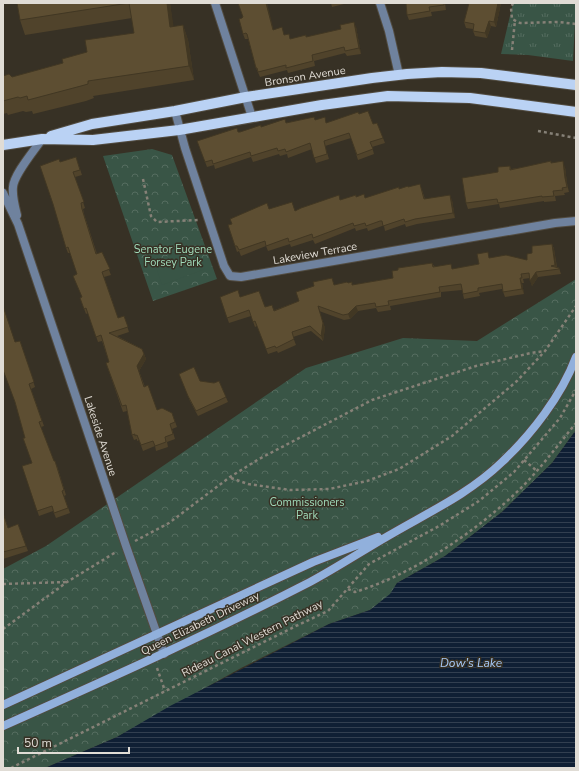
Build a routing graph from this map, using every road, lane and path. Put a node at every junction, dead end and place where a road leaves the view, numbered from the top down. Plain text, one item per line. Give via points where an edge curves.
1 (215, 3) edge
2 (380, 3) edge
3 (513, 3) edge
4 (515, 20) junction
5 (576, 24) edge
6 (512, 50) dead end
7 (399, 75) junction
8 (572, 84) edge
9 (246, 97) junction
10 (175, 111) junction
11 (573, 112) edge
12 (252, 117) junction
13 (179, 130) junction
14 (538, 131) dead end
15 (576, 138) edge
16 (42, 139) junction
17 (3, 145) edge
18 (143, 179) dead end
19 (3, 194) edge
20 (208, 219) junction
21 (576, 221) edge
22 (18, 224) junction
23 (576, 306) edge
24 (545, 351) junction
25 (576, 357) edge
26 (576, 390) edge
27 (576, 423) edge
28 (524, 460) junction
29 (537, 471) junction
30 (230, 478) junction
31 (400, 529) junction
32 (126, 546) junction
33 (67, 582) junction
34 (3, 584) edge
35 (348, 589) junction
36 (3, 629) edge
37 (158, 634) junction
38 (164, 654) junction
39 (153, 658) junction
40 (165, 691) junction
41 (3, 705) edge
42 (3, 726) edge
43 (11, 768) edge

1 - 9 street
2 - 7 street
3 - 4 path via 512,19
4 - 5 path via 520,23
4 - 6 path
7 - 8 main road, Bronson Avenue via 473,73
7 - 9 main road, Bronson Avenue
9 - 10 main road, Bronson Avenue
9 - 12 street
10 - 13 street, Lakeview Terrace
10 - 16 main road, Bronson Avenue via 92,124
11 - 12 main road, Bronson Avenue via 470,98 395,96 367,98
12 - 13 main road, Bronson Avenue
13 - 16 main road, Bronson Avenue via 93,140
13 - 20 street, Lakeview Terrace
14 - 15 path
16 - 17 main road, Bronson Avenue
16 - 22 street, Lakeside Avenue via 14,181
18 - 20 path via 151,216 157,222
19 - 22 street, Lakeside Avenue
20 - 21 street, Lakeview Terrace via 224,266 230,276 241,277
22 - 32 street, Lakeside Avenue
23 - 24 path
24 - 30 path via 476,366 372,400 259,459
24 - 30 path via 517,381 452,436 399,469 366,481 329,489 290,490 248,484
25 - 31 main road, Queen Elizabeth Driveway via 556,396 536,426 502,463 460,495
26 - 28 path, Rideau Canal Western Pathway via 560,418
27 - 29 path
28 - 29 path
28 - 35 path, Rideau Canal Western Pathway via 479,502 369,564
29 - 35 path via 521,488 459,540 374,586 355,592
30 - 32 path via 169,523
31 - 37 main road, Queen Elizabeth Driveway via 313,562
31 - 38 main road, Queen Elizabeth Driveway via 311,581
32 - 33 path
32 - 37 street, Lakeside Avenue
33 - 34 path
33 - 36 path
35 - 40 path, Rideau Canal Western Pathway via 328,611
37 - 38 street, Lakeside Avenue
37 - 41 main road, Queen Elizabeth Driveway
38 - 39 main road, Queen Elizabeth Driveway
39 - 40 path
39 - 42 main road, Queen Elizabeth Driveway
40 - 43 path, Rideau Canal Western Pathway

